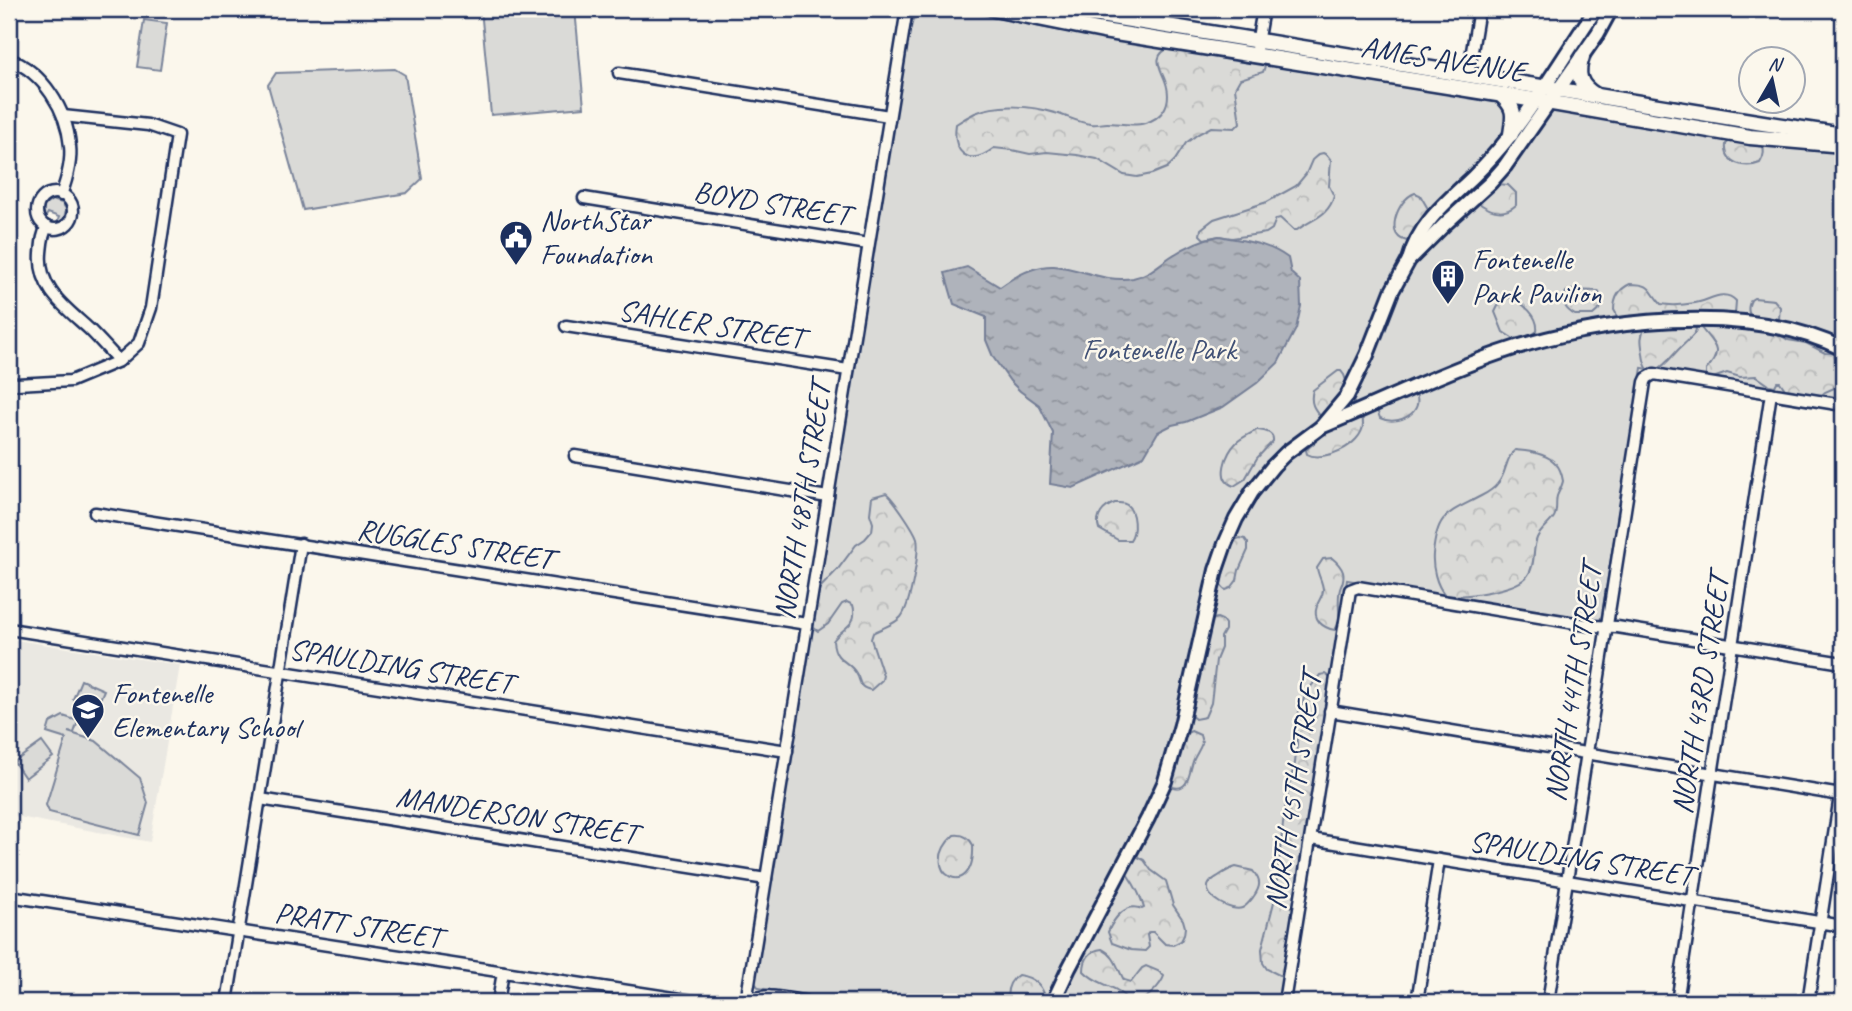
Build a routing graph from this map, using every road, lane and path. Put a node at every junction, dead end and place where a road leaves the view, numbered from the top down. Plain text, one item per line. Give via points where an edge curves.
1 (907, 9) edge
2 (994, 9) edge
3 (1063, 9) edge
4 (1263, 9) edge
5 (1479, 9) edge
6 (1596, 9) edge
7 (1611, 9) edge
8 (1256, 48) junction
9 (1582, 57) junction
10 (9, 59) edge
11 (1424, 68) junction
12 (1340, 69) junction
13 (619, 73) dead end
14 (1468, 75) junction
15 (1539, 94) junction
16 (1501, 95) junction
17 (1596, 96) junction
18 (1555, 97) junction
19 (63, 116) junction
20 (889, 116) junction
21 (1511, 134) junction
22 (1843, 135) edge
23 (1843, 145) edge
24 (61, 194) junction
25 (584, 198) dead end
26 (47, 227) junction
27 (868, 244) junction
28 (1409, 260) junction
29 (566, 326) dead end
30 (1843, 349) edge
31 (119, 361) junction
32 (848, 370) junction
33 (9, 382) edge
34 (1771, 393) junction
35 (1347, 396) junction
36 (1843, 405) edge
37 (1363, 410) junction
38 (1321, 426) junction
39 (575, 456) dead end
40 (828, 497) junction
41 (95, 513) dead end
42 (301, 544) junction
43 (807, 624) junction
44 (1607, 626) junction
45 (9, 629) edge
46 (1732, 646) junction
47 (1843, 663) edge
48 (280, 672) junction
49 (1331, 711) junction
50 (787, 751) junction
51 (1587, 753) junction
52 (1712, 774) junction
53 (1843, 777) edge
54 (1840, 795) junction
55 (260, 799) junction
56 (1311, 839) junction
57 (1439, 860) junction
58 (766, 878) junction
59 (1567, 881) junction
60 (9, 896) edge
61 (1693, 901) junction
62 (1821, 923) junction
63 (1843, 926) edge
64 (238, 932) junction
65 (503, 972) junction
66 (227, 1002) edge
67 (498, 1002) edge
68 (700, 1002) edge
69 (747, 1002) edge
70 (807, 1002) edge
71 (1052, 1002) edge
72 (1284, 1002) edge
73 (1417, 1002) edge
74 (1548, 1002) edge
75 (1677, 1002) edge
76 (1808, 1002) edge

1 - 20 street, NORTH 48TH STREET
2 - 8 main road, AMES AVENUE via 1080,27
3 - 8 main road, AMES AVENUE
4 - 8 street
5 - 14 street
6 - 15 main road
7 - 9 main road
8 - 11 main road, AMES AVENUE
8 - 12 main road, AMES AVENUE
9 - 17 main road via 1580,82
9 - 18 main road
10 - 19 street via 33,72
11 - 12 main road via 1352,63
11 - 14 main road, AMES AVENUE
12 - 16 main road, AMES AVENUE
13 - 20 street
14 - 15 main road, AMES AVENUE
15 - 16 main road, AMES AVENUE
15 - 18 main road, AMES AVENUE
15 - 21 main road
16 - 21 main road via 1512,107
17 - 18 main road, AMES AVENUE
17 - 22 main road, AMES AVENUE
18 - 23 main road, AMES AVENUE via 1750,137
18 - 28 main road via 1490,183
19 - 24 street via 70,160
19 - 31 street via 148,125 177,135 151,308 139,343
20 - 27 street, NORTH 48TH STREET
21 - 28 main road via 1426,223
24 - 26 street via 50,194 38,205 40,221
24 - 26 street via 71,205 71,220 61,228
25 - 27 street, BOYD STREET
26 - 31 street via 42,235 43,279 56,299
27 - 32 street, NORTH 48TH STREET
28 - 35 main road
29 - 32 street, SAHLER STREET
30 - 37 main road via 1813,335 1765,324 1637,323 1515,348
31 - 33 street via 71,381
32 - 40 street, NORTH 48TH STREET
34 - 36 street
34 - 44 street, NORTH 44TH STREET via 1651,374 1647,378
34 - 46 street, NORTH 43RD STREET
35 - 37 main road
35 - 38 main road
37 - 38 main road
38 - 71 main road via 1273,466 1231,528 1212,585 1164,781
39 - 40 street
40 - 43 street, NORTH 48TH STREET
41 - 42 street, RUGGLES STREET
42 - 43 street, RUGGLES STREET
42 - 48 street
43 - 50 street, NORTH 48TH STREET
44 - 46 street
44 - 49 street, NORTH 45TH STREET via 1353,588
44 - 51 street, NORTH 44TH STREET
45 - 48 street, SPAULDING STREET
46 - 47 street
46 - 52 street, NORTH 43RD STREET
48 - 50 street, SPAULDING STREET
48 - 55 street
49 - 51 street
49 - 56 street, NORTH 45TH STREET
50 - 58 street, NORTH 48TH STREET
51 - 52 street
51 - 59 street, NORTH 44TH STREET
52 - 54 street
52 - 61 street, NORTH 43RD STREET
53 - 54 street
54 - 62 street
55 - 58 street, MANDERSON STREET
55 - 64 street
56 - 57 street, SPAULDING STREET
56 - 72 street, NORTH 45TH STREET
57 - 59 street, SPAULDING STREET
57 - 73 street
58 - 69 street, NORTH 48TH STREET
59 - 61 street, SPAULDING STREET
59 - 74 street, NORTH 44TH STREET
60 - 64 street, PRATT STREET
61 - 62 street, SPAULDING STREET
61 - 75 street, NORTH 43RD STREET
62 - 63 street, SPAULDING STREET
62 - 76 street
64 - 65 street, PRATT STREET
64 - 66 street
65 - 67 street
65 - 68 street, PRATT STREET
69 - 70 street via 769,995

